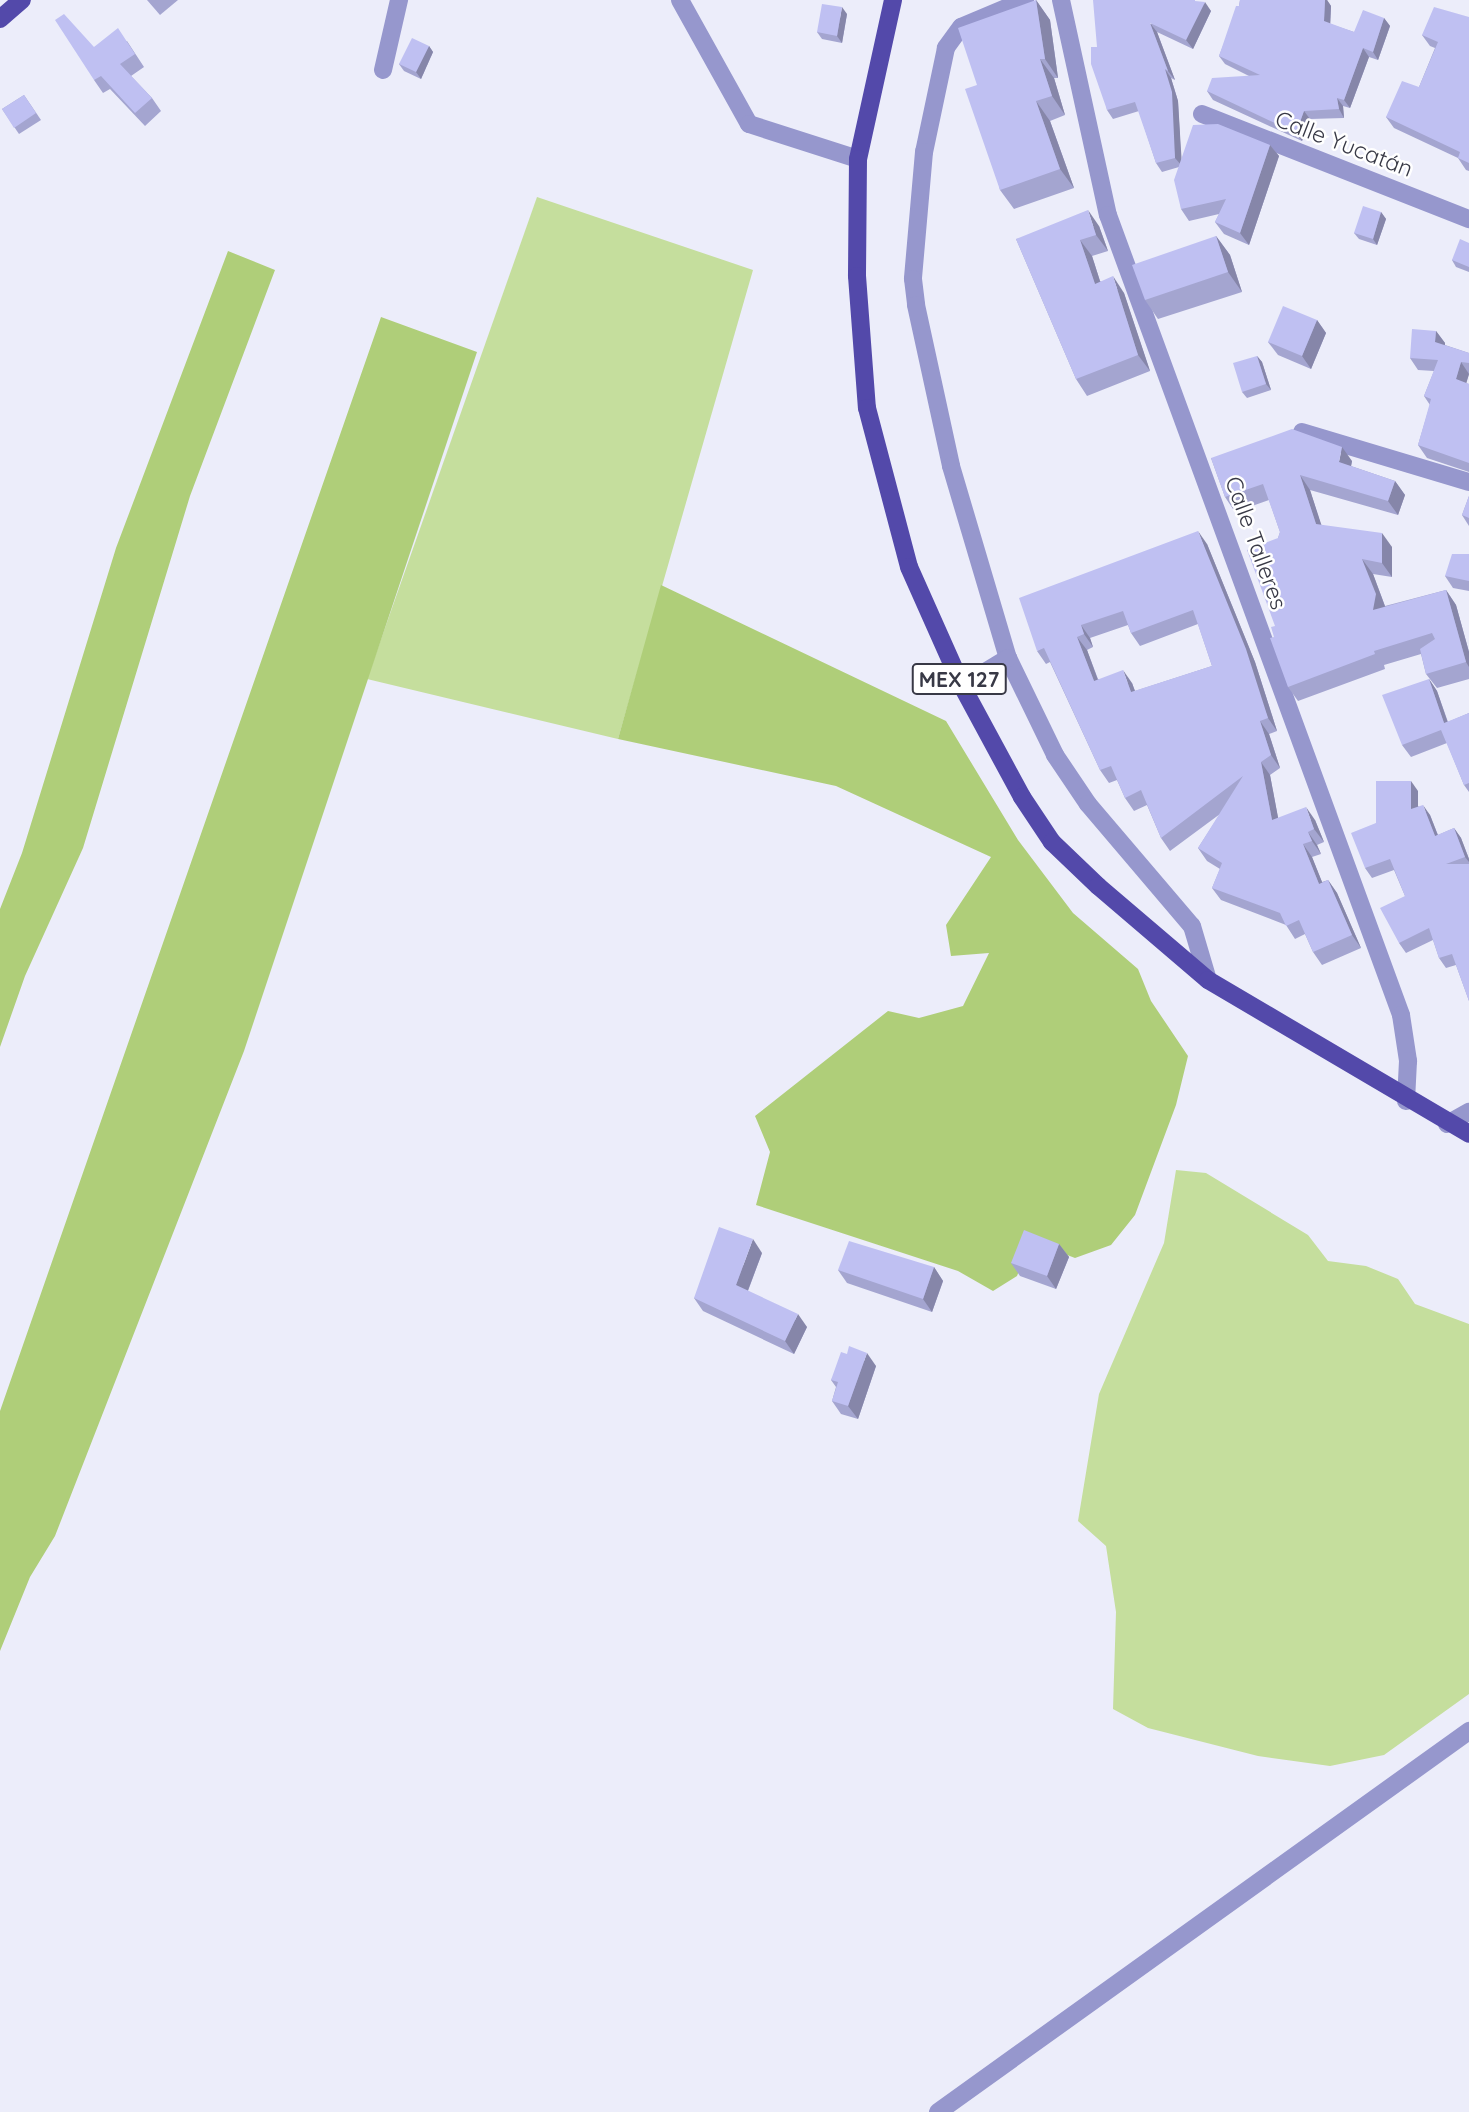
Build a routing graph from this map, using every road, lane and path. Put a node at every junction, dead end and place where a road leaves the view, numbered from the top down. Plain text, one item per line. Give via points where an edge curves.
1 (22, 0) edge
2 (399, 0) edge
3 (680, 0) edge
4 (893, 0) edge
5 (1025, 0) edge
6 (1061, 0) edge
7 (0, 19) edge
8 (383, 70) dead end
9 (1202, 114) dead end
10 (858, 159) junction
11 (1469, 219) edge
12 (1303, 432) edge
13 (1469, 482) edge
14 (1008, 658) junction
15 (962, 686) junction
16 (1208, 980) junction
17 (1406, 1101) junction
18 (1469, 1112) edge
19 (1447, 1124) junction
20 (1469, 1135) edge
21 (1469, 1731) edge
22 (938, 2112) edge

1 - 7 main road
2 - 8 street
3 - 10 street via 749,124
4 - 10 main road, MEX 127
5 - 14 street via 961,27 946,48 924,152 913,279 951,466
6 - 17 street, Calle Talleres via 1108,215 1401,1015 1408,1061
9 - 11 street, Calle Yucatán
10 - 15 main road, MEX 127 via 857,276 867,408 909,567
12 - 13 street
14 - 15 street
14 - 16 street via 1055,755 1088,804 1192,926
15 - 16 main road, MEX 127 via 1052,842
16 - 17 main road, MEX 127
17 - 19 main road, MEX 127
18 - 19 street
19 - 20 main road, MEX 127
21 - 22 street

